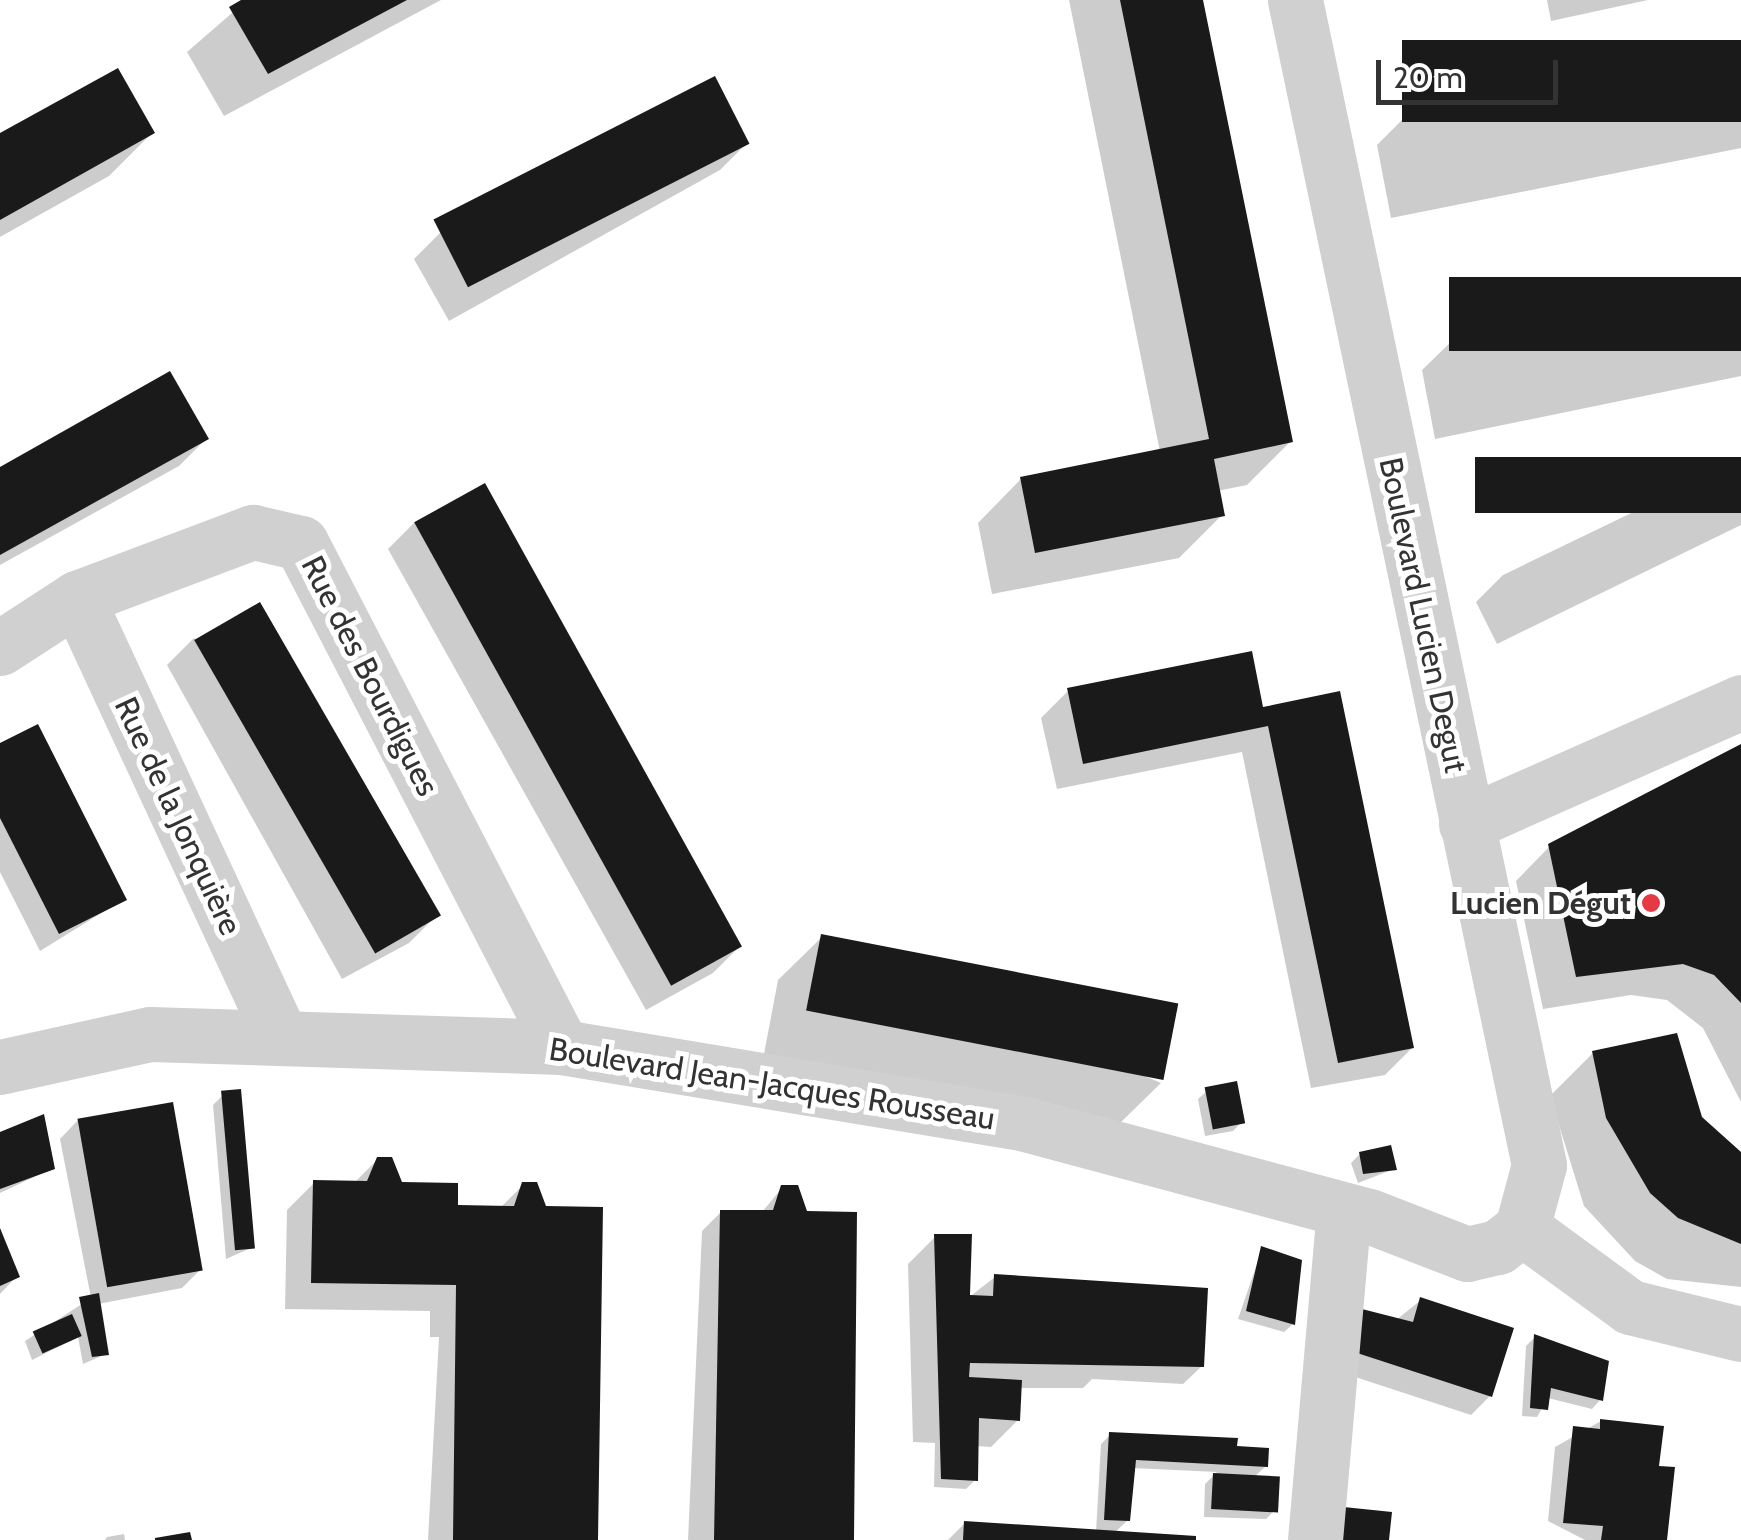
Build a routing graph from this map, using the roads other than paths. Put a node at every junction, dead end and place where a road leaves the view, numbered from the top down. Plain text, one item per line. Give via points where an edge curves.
1 (1295, 0) edge
2 (77, 598) junction
3 (0, 648) edge
4 (1741, 702) edge
5 (1466, 824) junction
6 (280, 1035) junction
7 (562, 1048) junction
8 (0, 1067) edge
9 (1344, 1210) junction
10 (1522, 1228) junction
11 (1741, 1334) edge
12 (1315, 1540) edge

1 - 5 street, Boulevard Lucien Degut
2 - 3 street, Rue des Bourdigues
2 - 6 street, Rue de la Jonquière
2 - 7 street, Rue des Bourdigues via 252,532 301,544
4 - 5 street
5 - 10 street, Boulevard Lucien Degut via 1539,1165
6 - 7 street, Boulevard Jean-Jacques Rousseau
6 - 8 street, Boulevard Jean-Jacques Rousseau via 150,1034
7 - 9 street, Boulevard Jean-Jacques Rousseau via 1025,1124
9 - 10 street, Boulevard Jean-Jacques Rousseau via 1466,1254 1498,1248
9 - 12 street
10 - 11 street via 1630,1306

